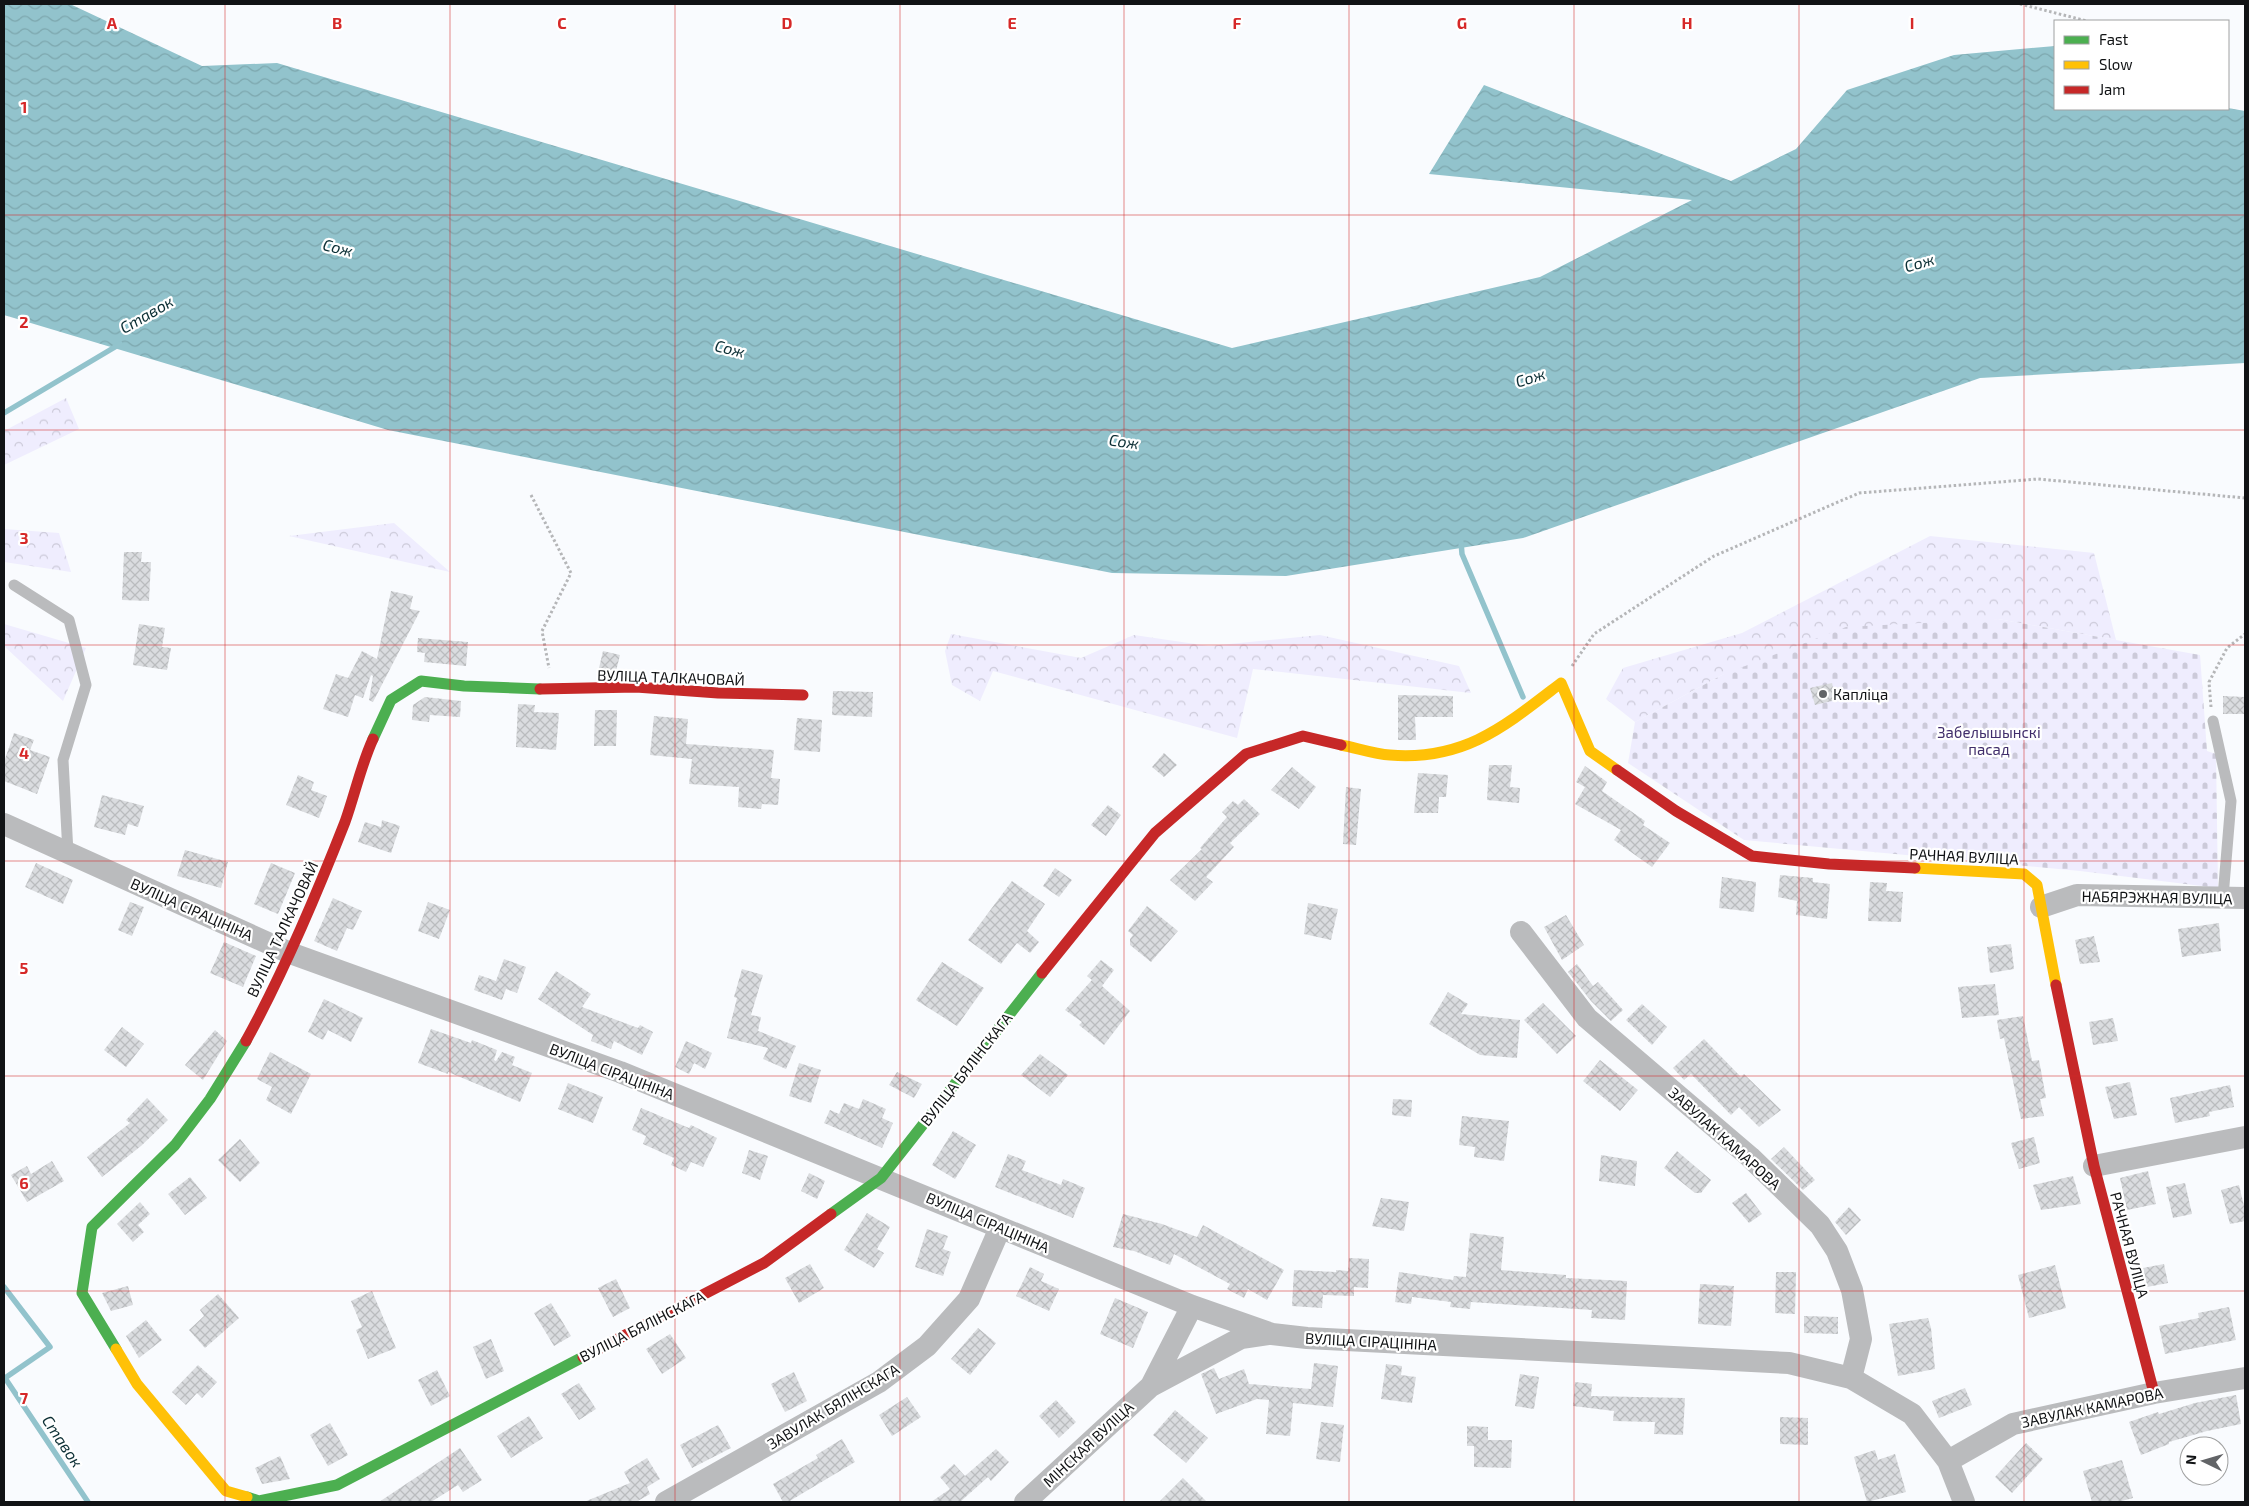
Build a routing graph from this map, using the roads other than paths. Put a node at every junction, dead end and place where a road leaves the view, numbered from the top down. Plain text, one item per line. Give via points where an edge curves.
1 (14, 585) dead end
2 (1561, 683) joint
3 (803, 695) dead end
4 (2213, 721) road end
5 (4, 824) edge
6 (68, 853) junction
7 (2234, 897) edge
8 (2041, 907) junction
9 (1521, 932) dead end
10 (290, 953) junction
11 (2245, 1136) edge
12 (2094, 1166) junction
13 (881, 1178) junction
14 (1000, 1228) junction
15 (1192, 1306) junction
16 (1272, 1334) junction
17 (1851, 1378) junction
18 (2245, 1378) edge
19 (1151, 1386) junction
20 (2154, 1393) junction
21 (1948, 1461) junction
22 (226, 1491) joint
23 (335, 1493) edge
24 (666, 1502) edge
25 (1025, 1502) edge
26 (1964, 1502) edge

1 - 6 lane via 69,620 86,685 63,760
2 - 8 street, РАЧНАЯ ВУЛІЦА via 1590,751 1676,811 1752,856 1829,864 2024,874 2037,885
2 - 13 street, ВУЛІЦА БЯЛІНСКАГА via 1503,727 1455,750 1420,756 1388,755 1303,736 1246,754 1155,833
3 - 10 street, ВУЛІЦА ТАЛКАЧОВАЙ via 636,687 554,690 422,681 391,700 364,758 346,820
4 - 7 lane via 2231,801
5 - 6 street, ВУЛІЦА СІРАЦІНІНА
6 - 10 street, ВУЛІЦА СІРАЦІНІНА
7 - 8 street, НАБЯРЭЖНАЯ ВУЛІЦА via 2077,895
8 - 12 street, РАЧНАЯ ВУЛІЦА
9 - 17 street, ЗАВУЛАК КАМАРОВА via 1586,1018 1750,1157 1820,1225 1837,1251 1852,1290 1861,1339
10 - 13 street, ВУЛІЦА СІРАЦІНІНА via 620,1072
10 - 22 street, ВУЛІЦА ТАЛКАЧОВАЙ via 247,1039 210,1099 174,1145 92,1227 82,1293 137,1384
11 - 12 street
12 - 20 street, РАЧНАЯ ВУЛІЦА
13 - 14 street, ВУЛІЦА СІРАЦІНІНА
13 - 23 street, ВУЛІЦА БЯЛІНСКАГА via 764,1263
14 - 15 street, ВУЛІЦА СІРАЦІНІНА
14 - 24 street, ЗАВУЛАК БЯЛІНСКАГА via 968,1299 928,1346 879,1382
15 - 16 street, ВУЛІЦА СІРАЦІНІНА
15 - 19 street, МІНСКАЯ ВУЛІЦА
16 - 17 street, ВУЛІЦА СІРАЦІНІНА via 1788,1363
16 - 19 street, МІНСКАЯ ВУЛІЦА via 1241,1338
17 - 21 street, ВУЛІЦА СІРАЦІНІНА via 1912,1414
18 - 20 street, ЗАВУЛАК КАМАРОВА
19 - 25 street, МІНСКАЯ ВУЛІЦА
20 - 21 street, ЗАВУЛАК КАМАРОВА via 2013,1424
21 - 26 street, ВУЛІЦА СІРАЦІНІНА
22 - 23 street, ВУЛІЦА БЯЛІНСКАГА via 259,1501

